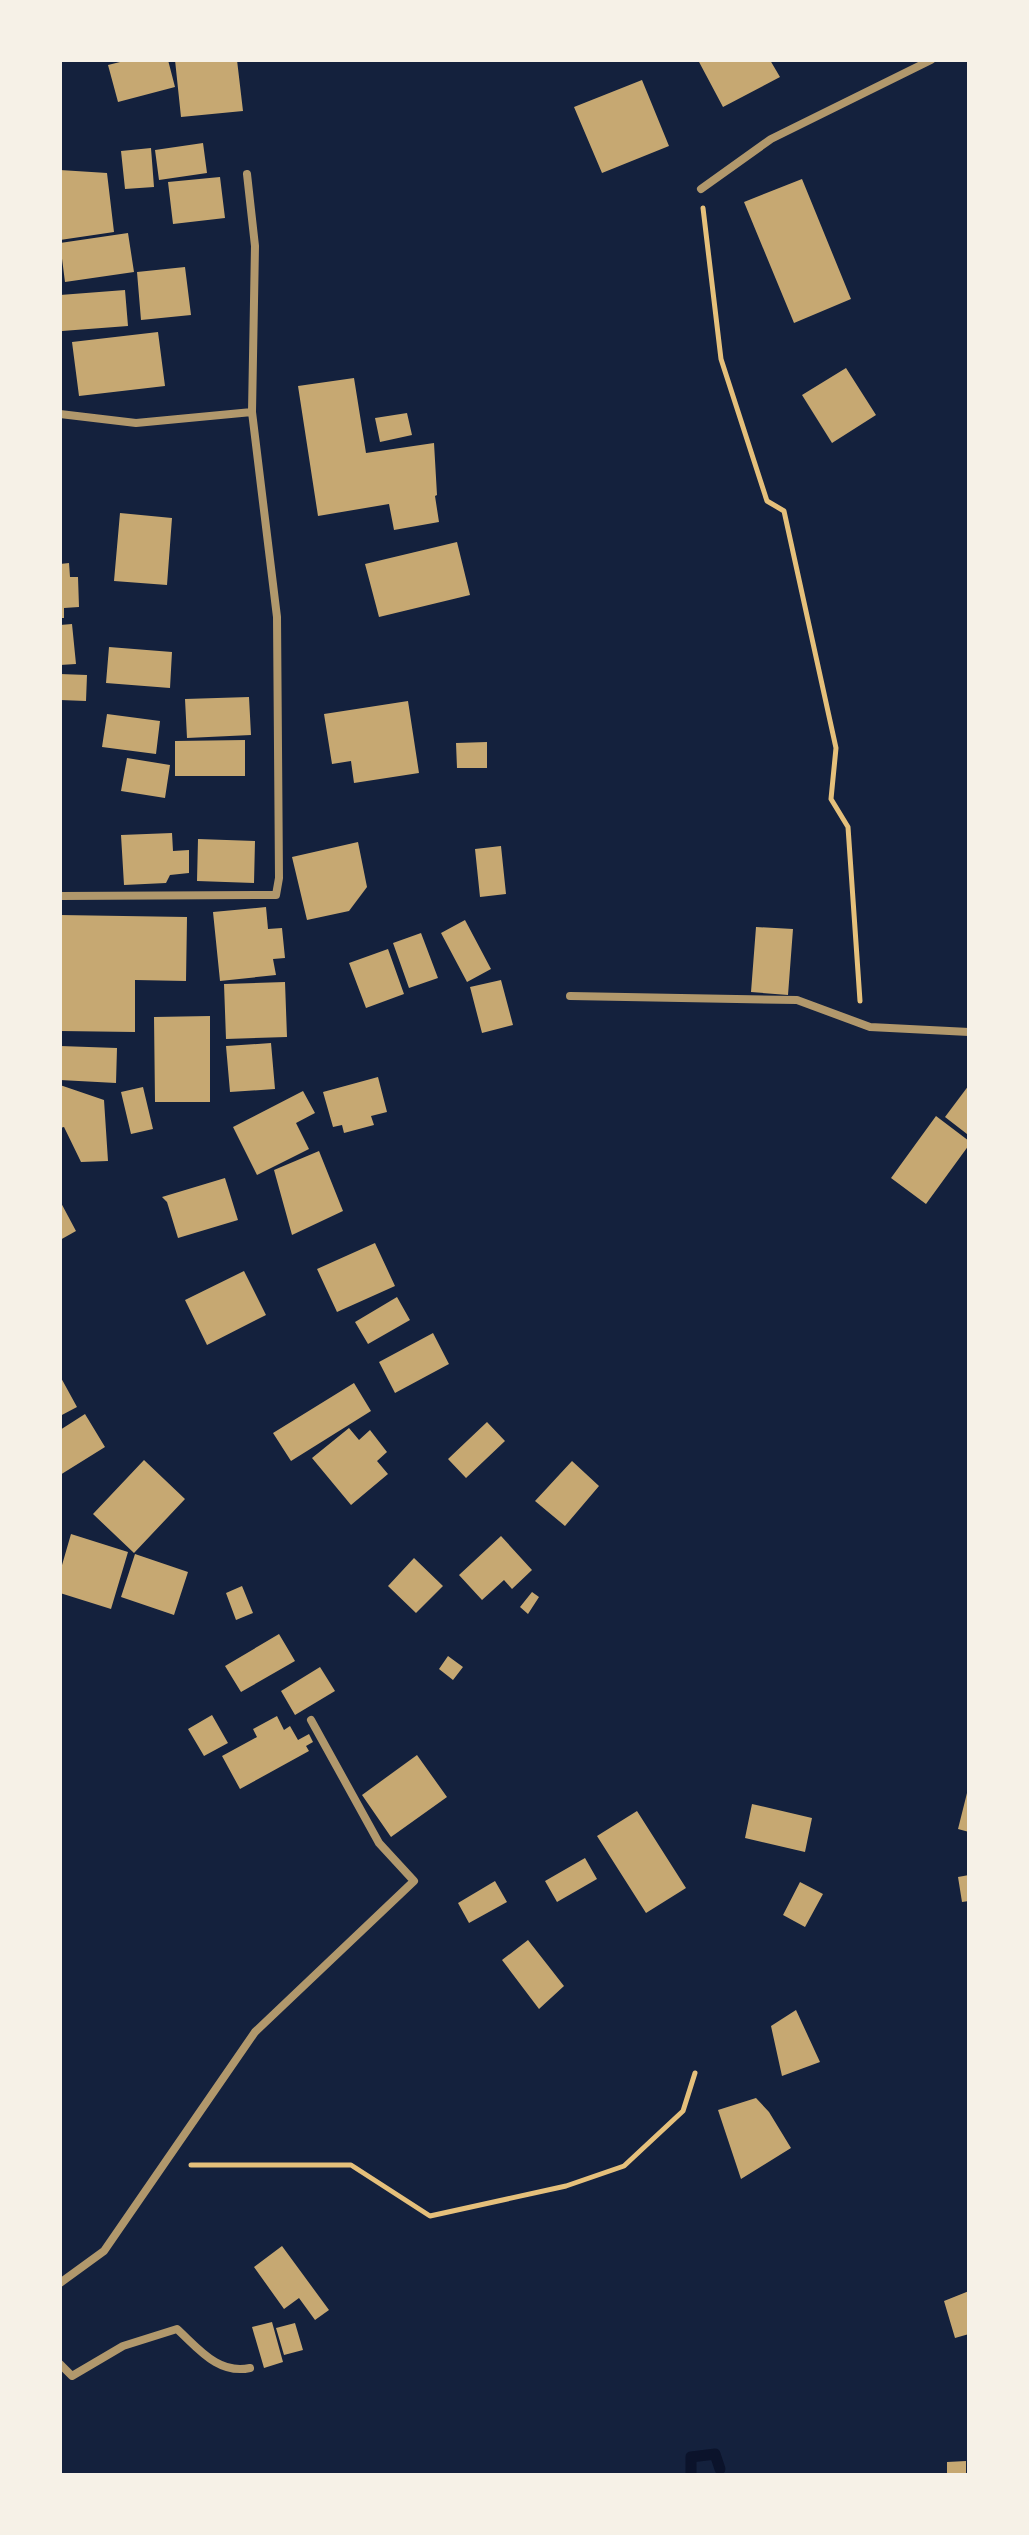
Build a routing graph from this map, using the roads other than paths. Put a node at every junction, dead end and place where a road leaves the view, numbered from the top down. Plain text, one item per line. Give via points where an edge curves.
1 (931, 60) edge
2 (247, 174) dead end
3 (701, 189) road end
4 (252, 412) junction
5 (60, 414) edge
6 (60, 896) edge
7 (570, 996) dead end
8 (969, 1032) edge
9 (311, 1720) dead end
10 (60, 2283) edge
11 (60, 2364) edge
12 (250, 2368) dead end

1 - 3 street via 771,139
2 - 4 street via 255,246
4 - 5 street via 136,423
4 - 6 street via 277,617 276,895
7 - 8 street via 797,1000 870,1027
9 - 10 street via 379,1843 414,1881 255,2032 104,2251
11 - 12 street via 72,2376 123,2346 177,2329 219,2366

